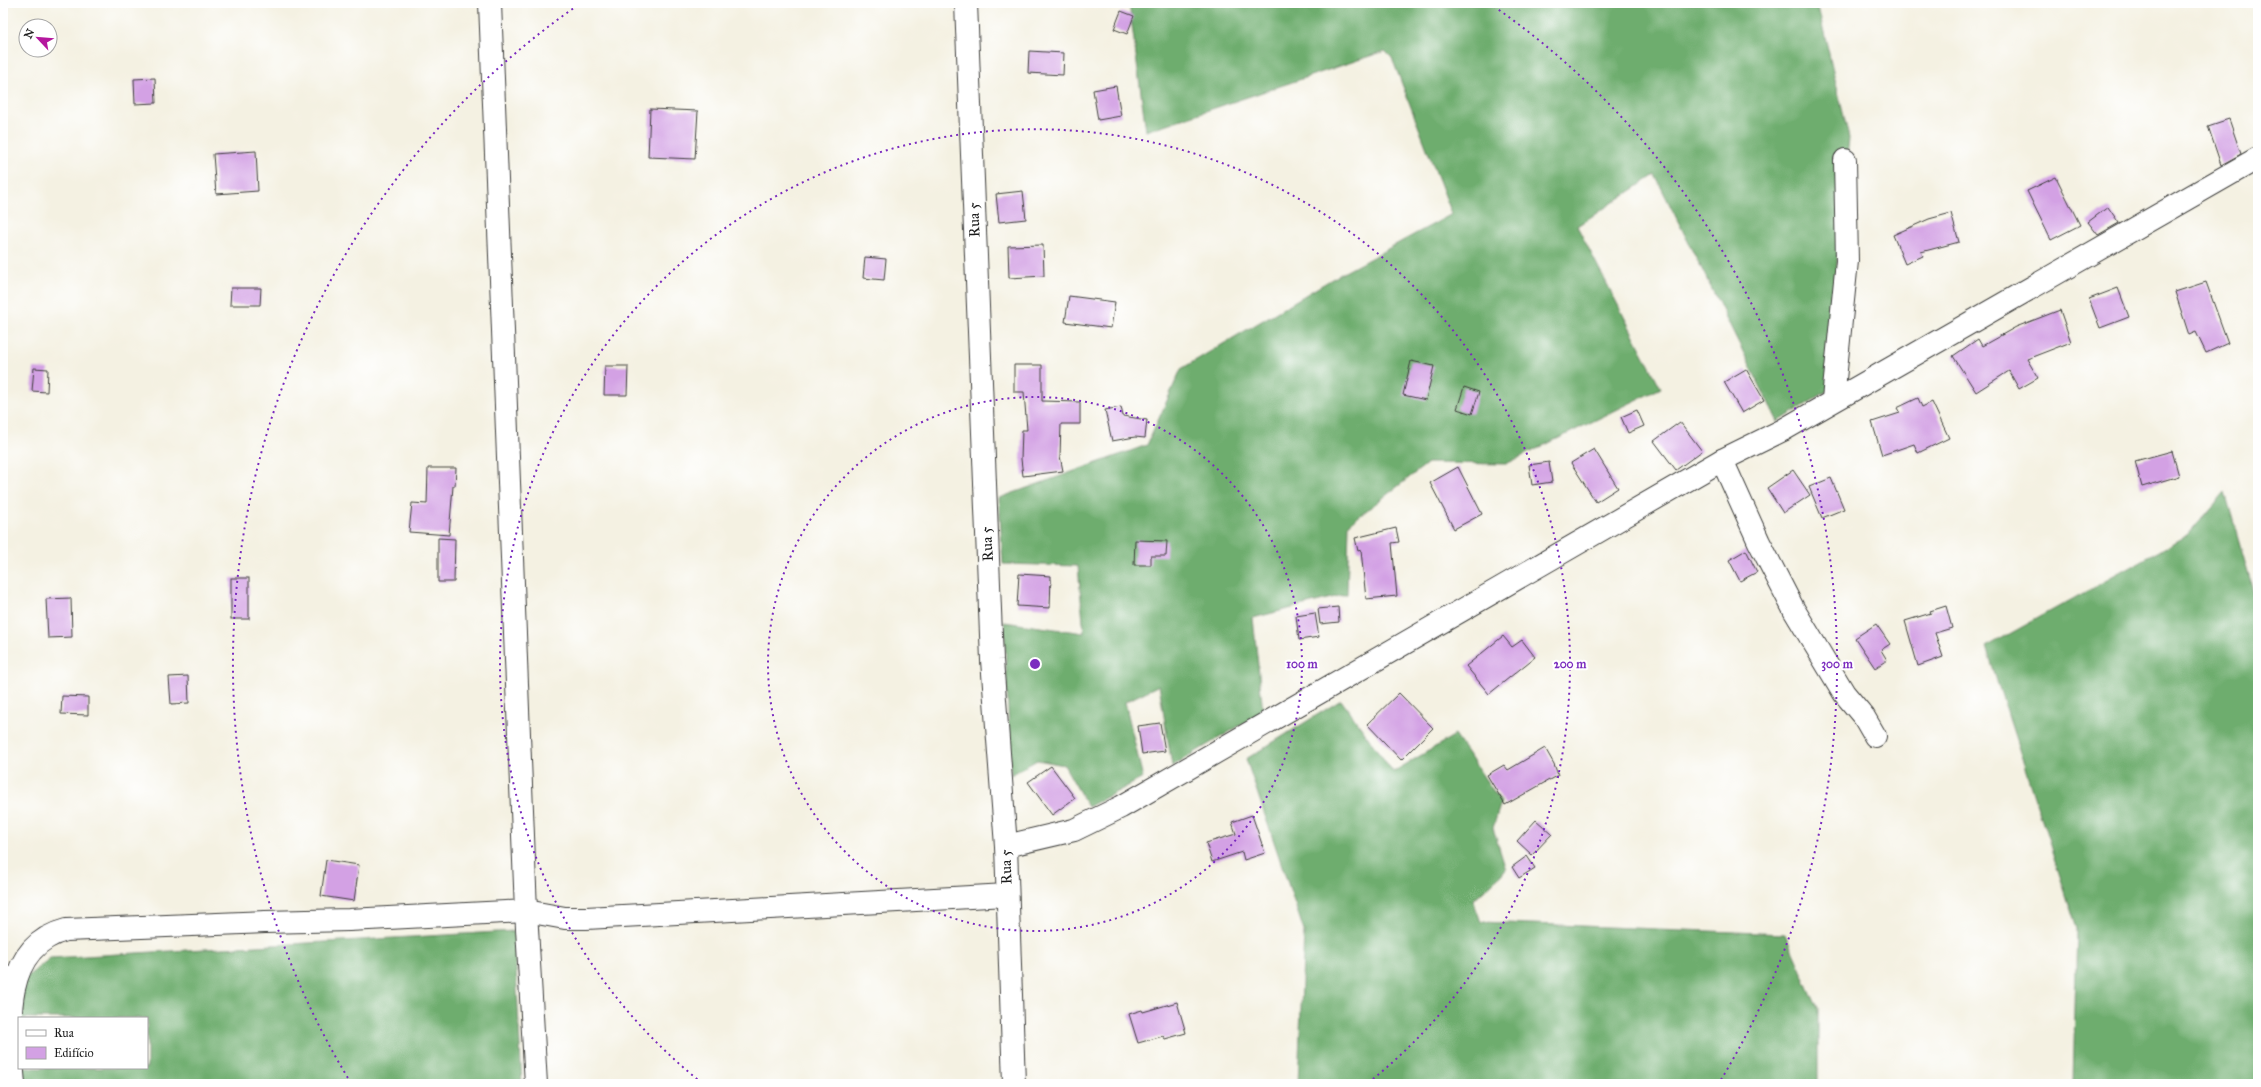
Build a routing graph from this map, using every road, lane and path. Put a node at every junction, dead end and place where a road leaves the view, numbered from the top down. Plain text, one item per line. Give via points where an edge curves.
1 (490, 3) edge
2 (966, 3) edge
3 (2258, 158) edge
4 (1845, 160) dead end
5 (1834, 399) junction
6 (1722, 460) junction
7 (1875, 736) dead end
8 (1006, 846) junction
9 (1007, 895) junction
10 (526, 911) junction
11 (14, 1084) edge
12 (536, 1084) edge
13 (1014, 1084) edge

1 - 10 street
2 - 8 street, Rua 5 via 992,652
3 - 5 street
4 - 5 street via 1847,261
5 - 6 street via 1783,430
6 - 7 street via 1759,542 1794,610 1844,693 1864,717
6 - 8 street via 1121,807 1074,830
8 - 9 street, Rua 5
9 - 10 street via 586,918 565,918
9 - 13 street, Rua 5
10 - 11 street via 74,930 54,933 43,937 20,958 10,986 8,1004
10 - 12 street

